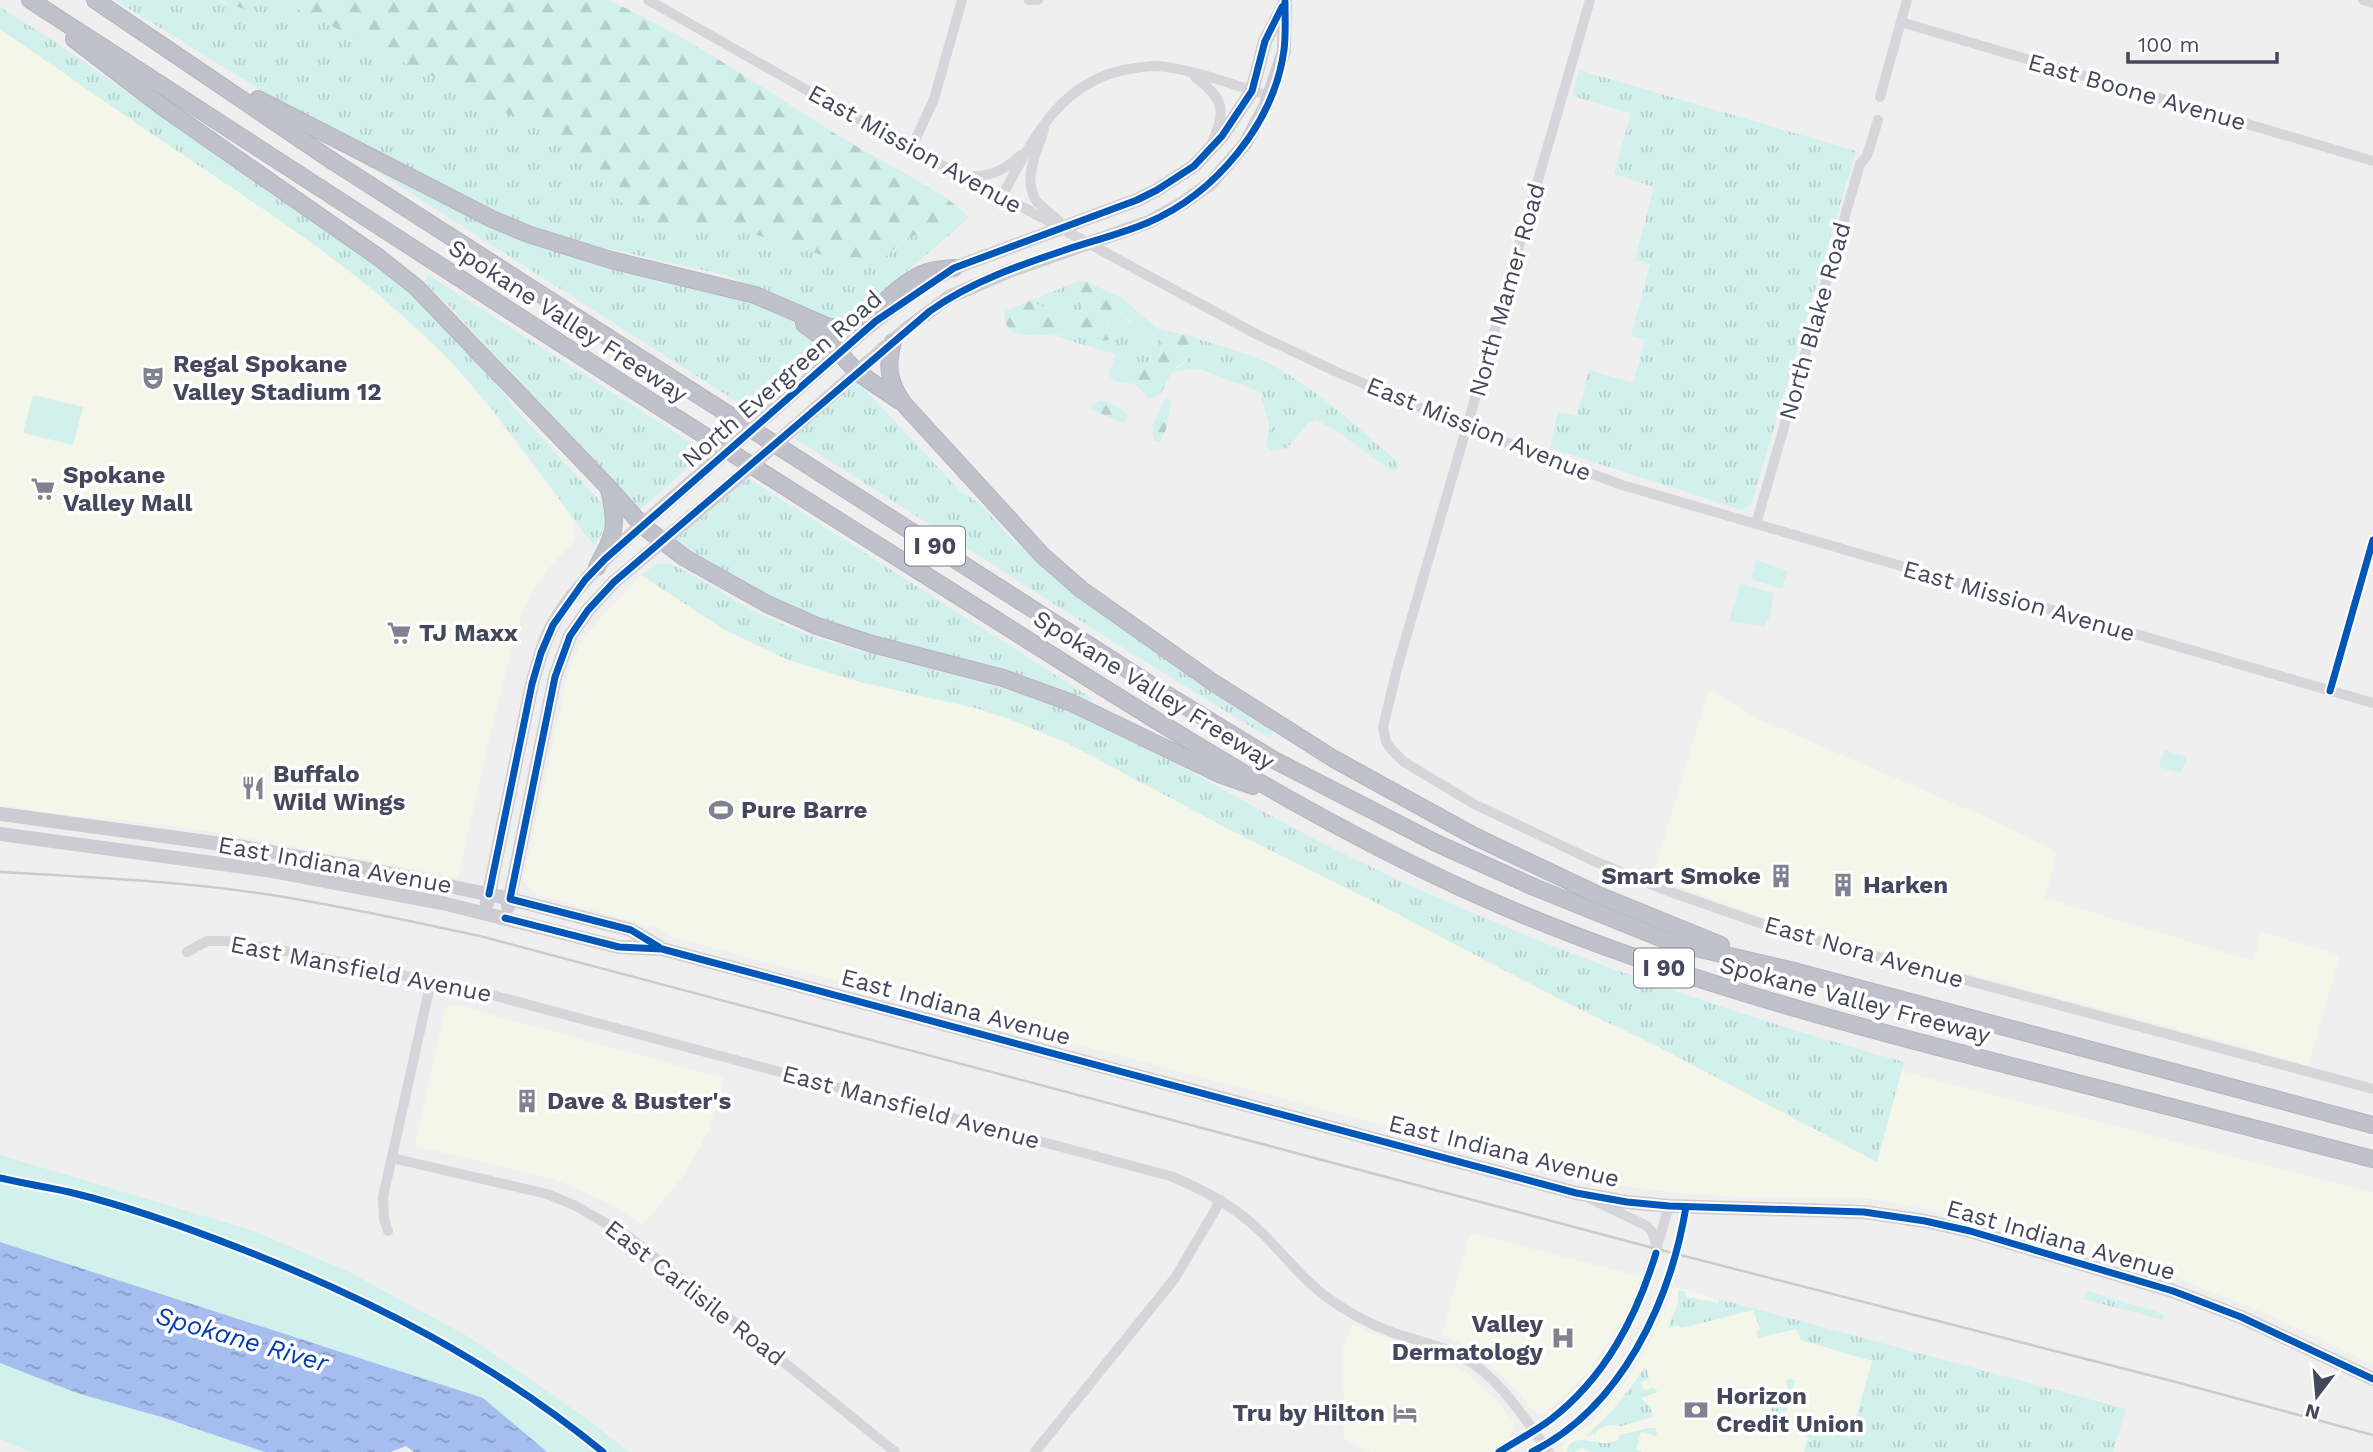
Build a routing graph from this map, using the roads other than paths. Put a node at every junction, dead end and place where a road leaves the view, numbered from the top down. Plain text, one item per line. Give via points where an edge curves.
1 (22, 0) edge
2 (30, 0) edge
3 (95, 0) edge
4 (962, 0) edge
5 (1029, 0) edge
6 (1038, 0) edge
7 (1590, 0) edge
8 (1907, 0) edge
9 (2363, 0) edge
10 (653, 1) edge
11 (1286, 1) edge
12 (2373, 3) edge
13 (130, 22) junction
14 (1901, 22) junction
15 (1190, 74) junction
16 (1252, 91) junction
17 (1270, 96) junction
18 (1880, 97) dead end
19 (1048, 118) junction
20 (1878, 120) dead end
21 (911, 149) junction
22 (1028, 149) junction
23 (1208, 152) junction
24 (2373, 161) edge
25 (964, 176) junction
26 (1002, 196) junction
27 (1075, 235) junction
28 (954, 268) junction
29 (777, 305) junction
30 (893, 342) junction
31 (839, 353) junction
32 (857, 372) junction
33 (903, 403) junction
34 (1467, 428) junction
35 (608, 487) junction
36 (1756, 524) junction
37 (643, 526) junction
38 (661, 542) junction
39 (2372, 544) edge
40 (597, 568) junction
41 (2330, 691) junction
42 (2373, 703) edge
43 (1386, 742) joint
44 (1294, 802) junction
45 (0, 814) edge
46 (0, 834) edge
47 (489, 894) junction
48 (510, 899) junction
49 (485, 914) junction
50 (505, 918) junction
51 (662, 949) junction
52 (187, 951) dead end
53 (1790, 970) junction
54 (432, 981) junction
55 (2373, 1089) edge
56 (2373, 1125) edge
57 (392, 1158) junction
58 (2373, 1159) edge
59 (1576, 1193) junction
60 (1221, 1200) junction
61 (1669, 1206) junction
62 (1686, 1207) junction
63 (388, 1231) dead end
64 (1657, 1249) junction
65 (2373, 1379) edge
66 (1534, 1431) junction
67 (1547, 1449) edge
68 (895, 1452) edge
69 (1034, 1452) edge
70 (1499, 1452) edge
71 (1532, 1452) edge

1 - 35 highway via 160,105 403,276
2 - 44 highway, Spokane Valley Freeway / I 90 via 696,432
3 - 13 highway, Spokane Valley Freeway / I 90
4 - 21 street via 934,99
5 - 6 street
7 - 34 street, North Mamer Road
8 - 14 street
9 - 12 street
10 - 21 street, East Mission Avenue
11 - 16 main road, North Evergreen Road via 1265,41
11 - 17 main road, North Evergreen Road via 1284,51
13 - 29 highway via 274,108 492,219 611,260 724,286
13 - 53 highway, Spokane Valley Freeway / I 90 via 334,162 1274,760 1436,843 1599,914 1670,942
14 - 18 street
14 - 24 street, East Boone Avenue
15 - 16 street
15 - 19 street via 1155,66 1111,73 1072,94
15 - 23 street via 1221,104
16 - 17 street
16 - 23 main road, North Evergreen Road
17 - 30 main road, North Evergreen Road via 1230,163 1183,203 1149,222 962,291
19 - 22 street
19 - 27 street, bridge via 1030,175 1031,192
20 - 36 street, North Blake Road via 1860,164
21 - 25 street, East Mission Avenue
22 - 25 street via 1000,172
22 - 26 street
23 - 28 main road, North Evergreen Road via 1176,179 1138,200
25 - 26 street, East Mission Avenue
26 - 27 street, East Mission Avenue, bridge
27 - 34 street, East Mission Avenue, bridge via 1279,345
28 - 29 highway via 927,272 857,323 840,328 818,324
28 - 31 main road, North Evergreen Road via 876,321
29 - 31 highway
30 - 32 main road, North Evergreen Road
30 - 33 highway via 888,374
31 - 32 highway
31 - 37 main road, North Evergreen Road, bridge
32 - 33 highway
32 - 38 main road, North Evergreen Road, bridge
33 - 53 highway via 1042,556 1082,590 1258,712 1408,801 1520,859 1693,935
34 - 36 street, East Mission Avenue via 1622,485
34 - 43 street, North Mamer Road via 1398,665 1383,727
35 - 37 highway
35 - 40 highway via 615,526
36 - 41 street, East Mission Avenue
37 - 38 highway
37 - 40 main road, North Evergreen Road
38 - 44 highway via 766,604 817,626 1003,678 1072,703 1219,774
38 - 48 main road, North Evergreen Road via 597,601 570,636 555,677
39 - 41 street
40 - 47 main road, North Evergreen Road via 562,610 541,653
41 - 42 street, East Mission Avenue
43 - 55 street, East Nora Avenue via 1404,762 1429,778 1519,826 1732,915 1865,955
44 - 58 highway, Spokane Valley Freeway / I 90 via 1490,900 1714,985
45 - 47 main road, East Indiana Avenue via 237,846
46 - 49 main road, East Indiana Avenue via 273,871
47 - 48 main road, East Indiana Avenue
47 - 49 main road, North Evergreen Road
48 - 50 main road, North Evergreen Road
48 - 51 main road, East Indiana Avenue via 631,930
49 - 50 main road, East Indiana Avenue
50 - 51 main road, East Indiana Avenue via 619,947
51 - 59 main road, East Indiana Avenue
52 - 54 street, East Mansfield Avenue via 207,941 226,941
53 - 56 highway, Spokane Valley Freeway / I 90
54 - 57 street
54 - 60 street, East Mansfield Avenue via 1158,1173
57 - 63 street via 383,1197
57 - 68 street, East Carlisile Road via 547,1194 603,1220
59 - 61 main road, East Indiana Avenue
59 - 64 street via 1647,1226
60 - 66 street, East Mansfield Avenue via 1262,1232 1305,1280 1347,1310 1395,1333 1439,1346 1489,1375
60 - 69 street via 1175,1278
61 - 62 main road, East Indiana Avenue
61 - 64 street
62 - 65 main road, East Indiana Avenue via 1864,1212 1970,1231 2173,1291 2241,1317
62 - 67 street via 1668,1280 1643,1337 1602,1397
64 - 66 street via 1634,1313 1606,1363 1581,1392
66 - 67 street, East Mansfield Avenue
66 - 70 street
67 - 71 street

